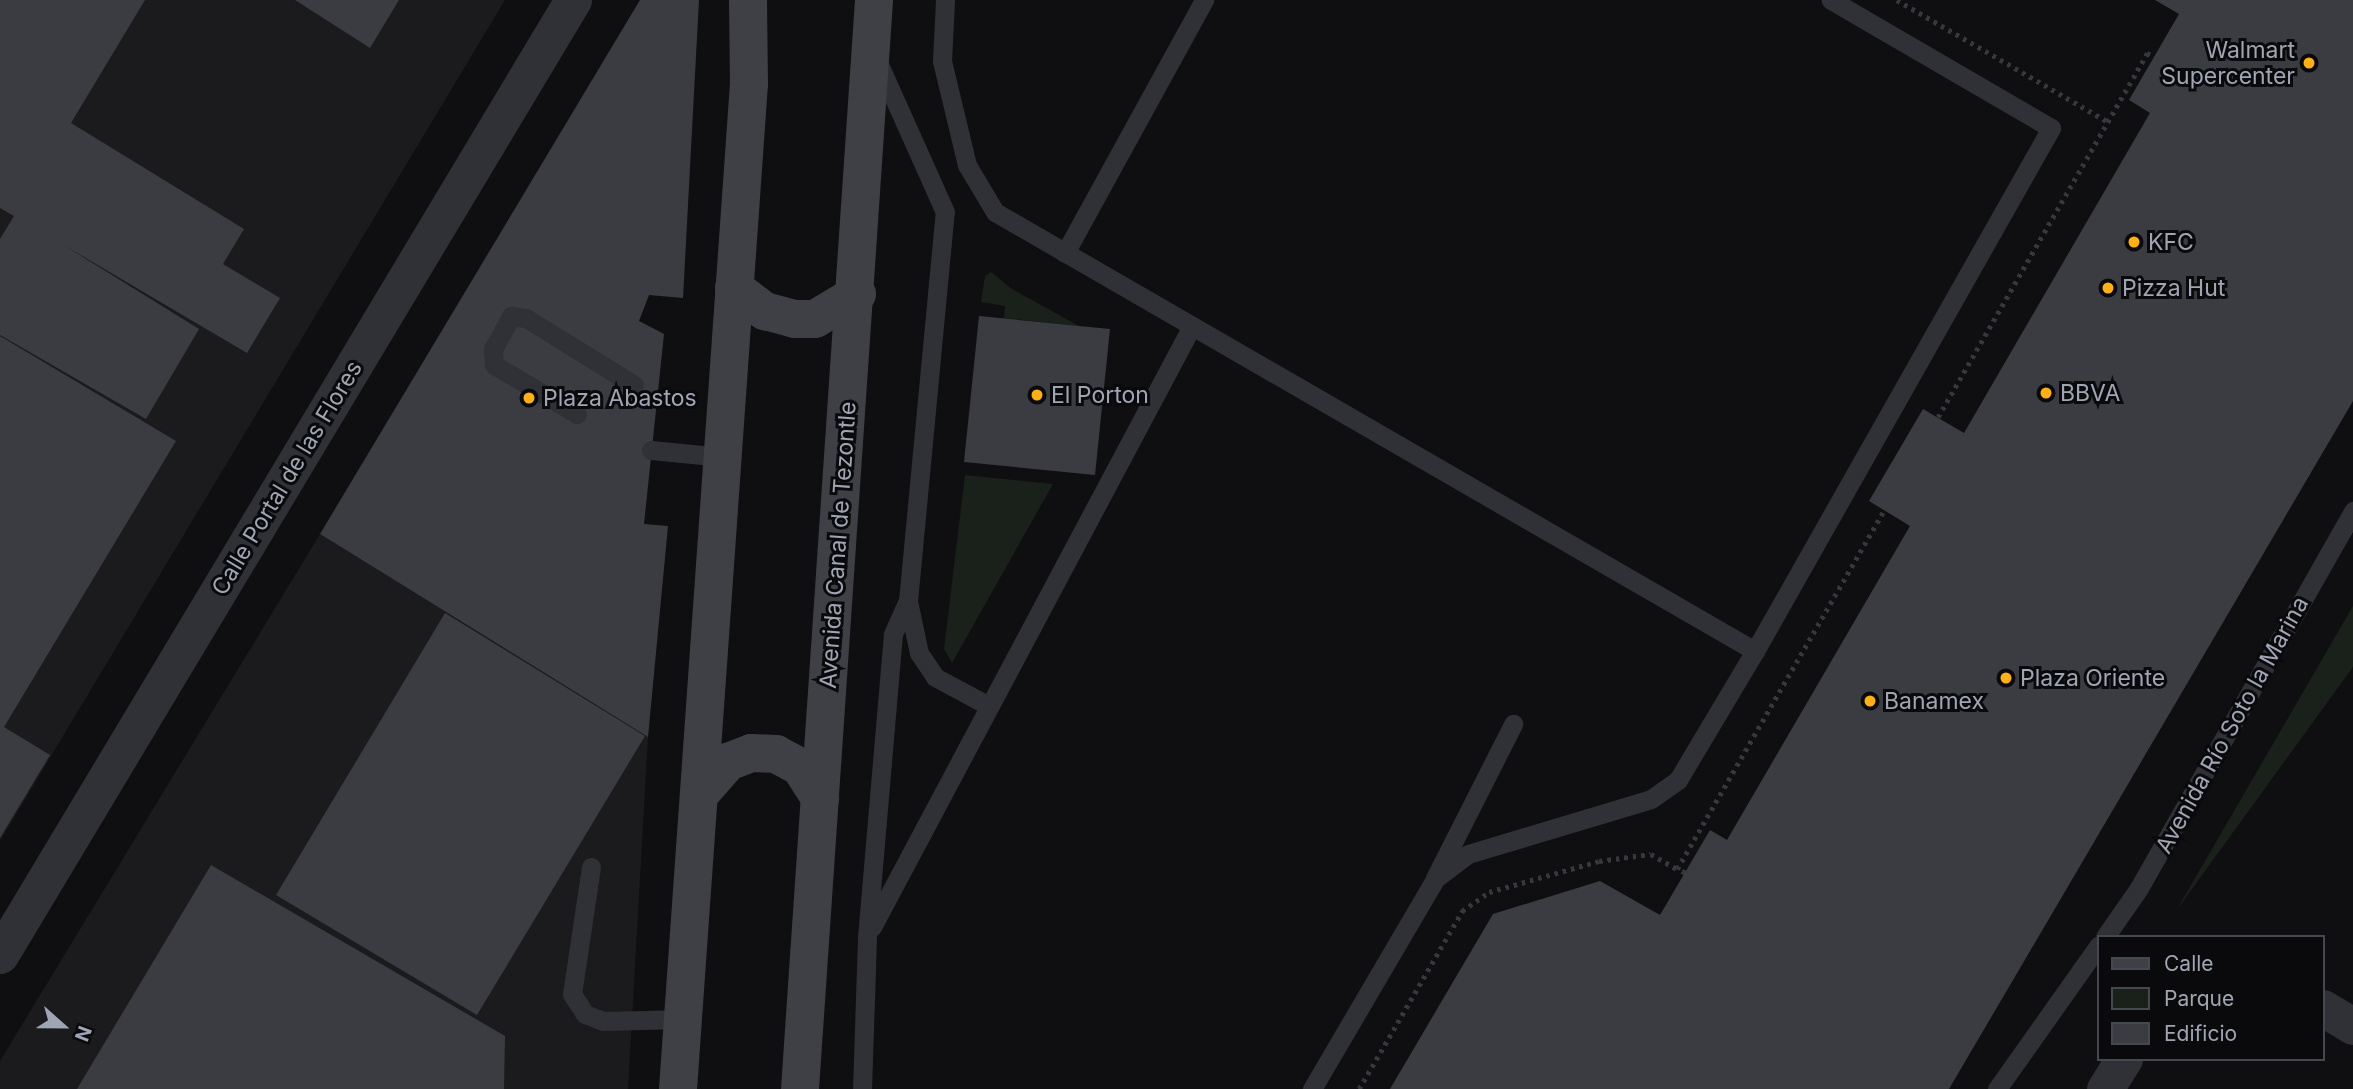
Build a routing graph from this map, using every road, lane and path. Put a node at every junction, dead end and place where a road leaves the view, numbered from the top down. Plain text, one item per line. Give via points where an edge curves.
1 (573, 0) edge
2 (748, 0) edge
3 (874, 0) edge
4 (945, 0) edge
5 (1204, 0) edge
6 (1831, 0) edge
7 (1897, 0) edge
8 (873, 51) junction
9 (2154, 57) dead end
10 (2108, 122) junction
11 (1065, 253) junction
12 (734, 288) junction
13 (857, 294) junction
14 (1192, 326) junction
15 (634, 385) dead end
16 (577, 414) dead end
17 (1938, 417) dead end
18 (651, 450) dead end
19 (723, 457) junction
20 (1884, 510) dead end
21 (2353, 510) edge
22 (908, 601) junction
23 (1755, 652) junction
24 (989, 706) junction
25 (1513, 724) dead end
26 (699, 794) junction
27 (820, 798) junction
28 (591, 867) dead end
29 (1677, 869) junction
30 (1685, 873) dead end
31 (1435, 879) junction
32 (2106, 935) edge
33 (867, 937) junction
34 (2098, 946) edge
35 (0, 955) edge
36 (2325, 1009) edge
37 (683, 1019) junction
38 (2353, 1026) edge
39 (2123, 1061) edge
40 (861, 1088) edge
41 (678, 1089) edge
42 (800, 1089) edge
43 (1312, 1089) edge
44 (1359, 1089) edge
45 (1997, 1089) edge
46 (2105, 1089) edge

1 - 35 street, Calle Portal de las Flores
2 - 12 main road via 749,83
3 - 8 main road, Avenida Canal de Tezontle
4 - 11 lane via 942,61 967,165 995,212
5 - 11 lane
6 - 23 lane via 2051,128
7 - 10 path
8 - 13 main road, Avenida Canal de Tezontle
8 - 22 lane via 945,212
9 - 10 path via 2147,53
10 - 17 path
11 - 14 lane
12 - 13 main road via 765,311 794,319 815,319
12 - 19 main road
13 - 27 main road, Avenida Canal de Tezontle
14 - 23 lane
14 - 24 lane
15 - 16 lane via 527,318 511,316 493,349 494,366
18 - 19 lane
19 - 26 main road
20 - 29 path
21 - 32 lane, Avenida Río Soto la Marina via 2139,888
22 - 24 lane via 919,653 935,677
22 - 33 lane via 893,634
23 - 31 lane via 1678,780 1651,799 1468,854
24 - 33 lane
25 - 31 lane
26 - 27 main road via 728,762 751,753 776,754 800,767
26 - 37 main road
27 - 42 main road, Avenida Canal de Tezontle
28 - 37 lane via 572,994 585,1014 603,1021
29 - 30 path
29 - 44 path via 1651,854 1599,861 1489,892 1461,911
31 - 43 lane
33 - 40 lane
34 - 45 lane
36 - 38 street
37 - 41 main road
39 - 46 street

